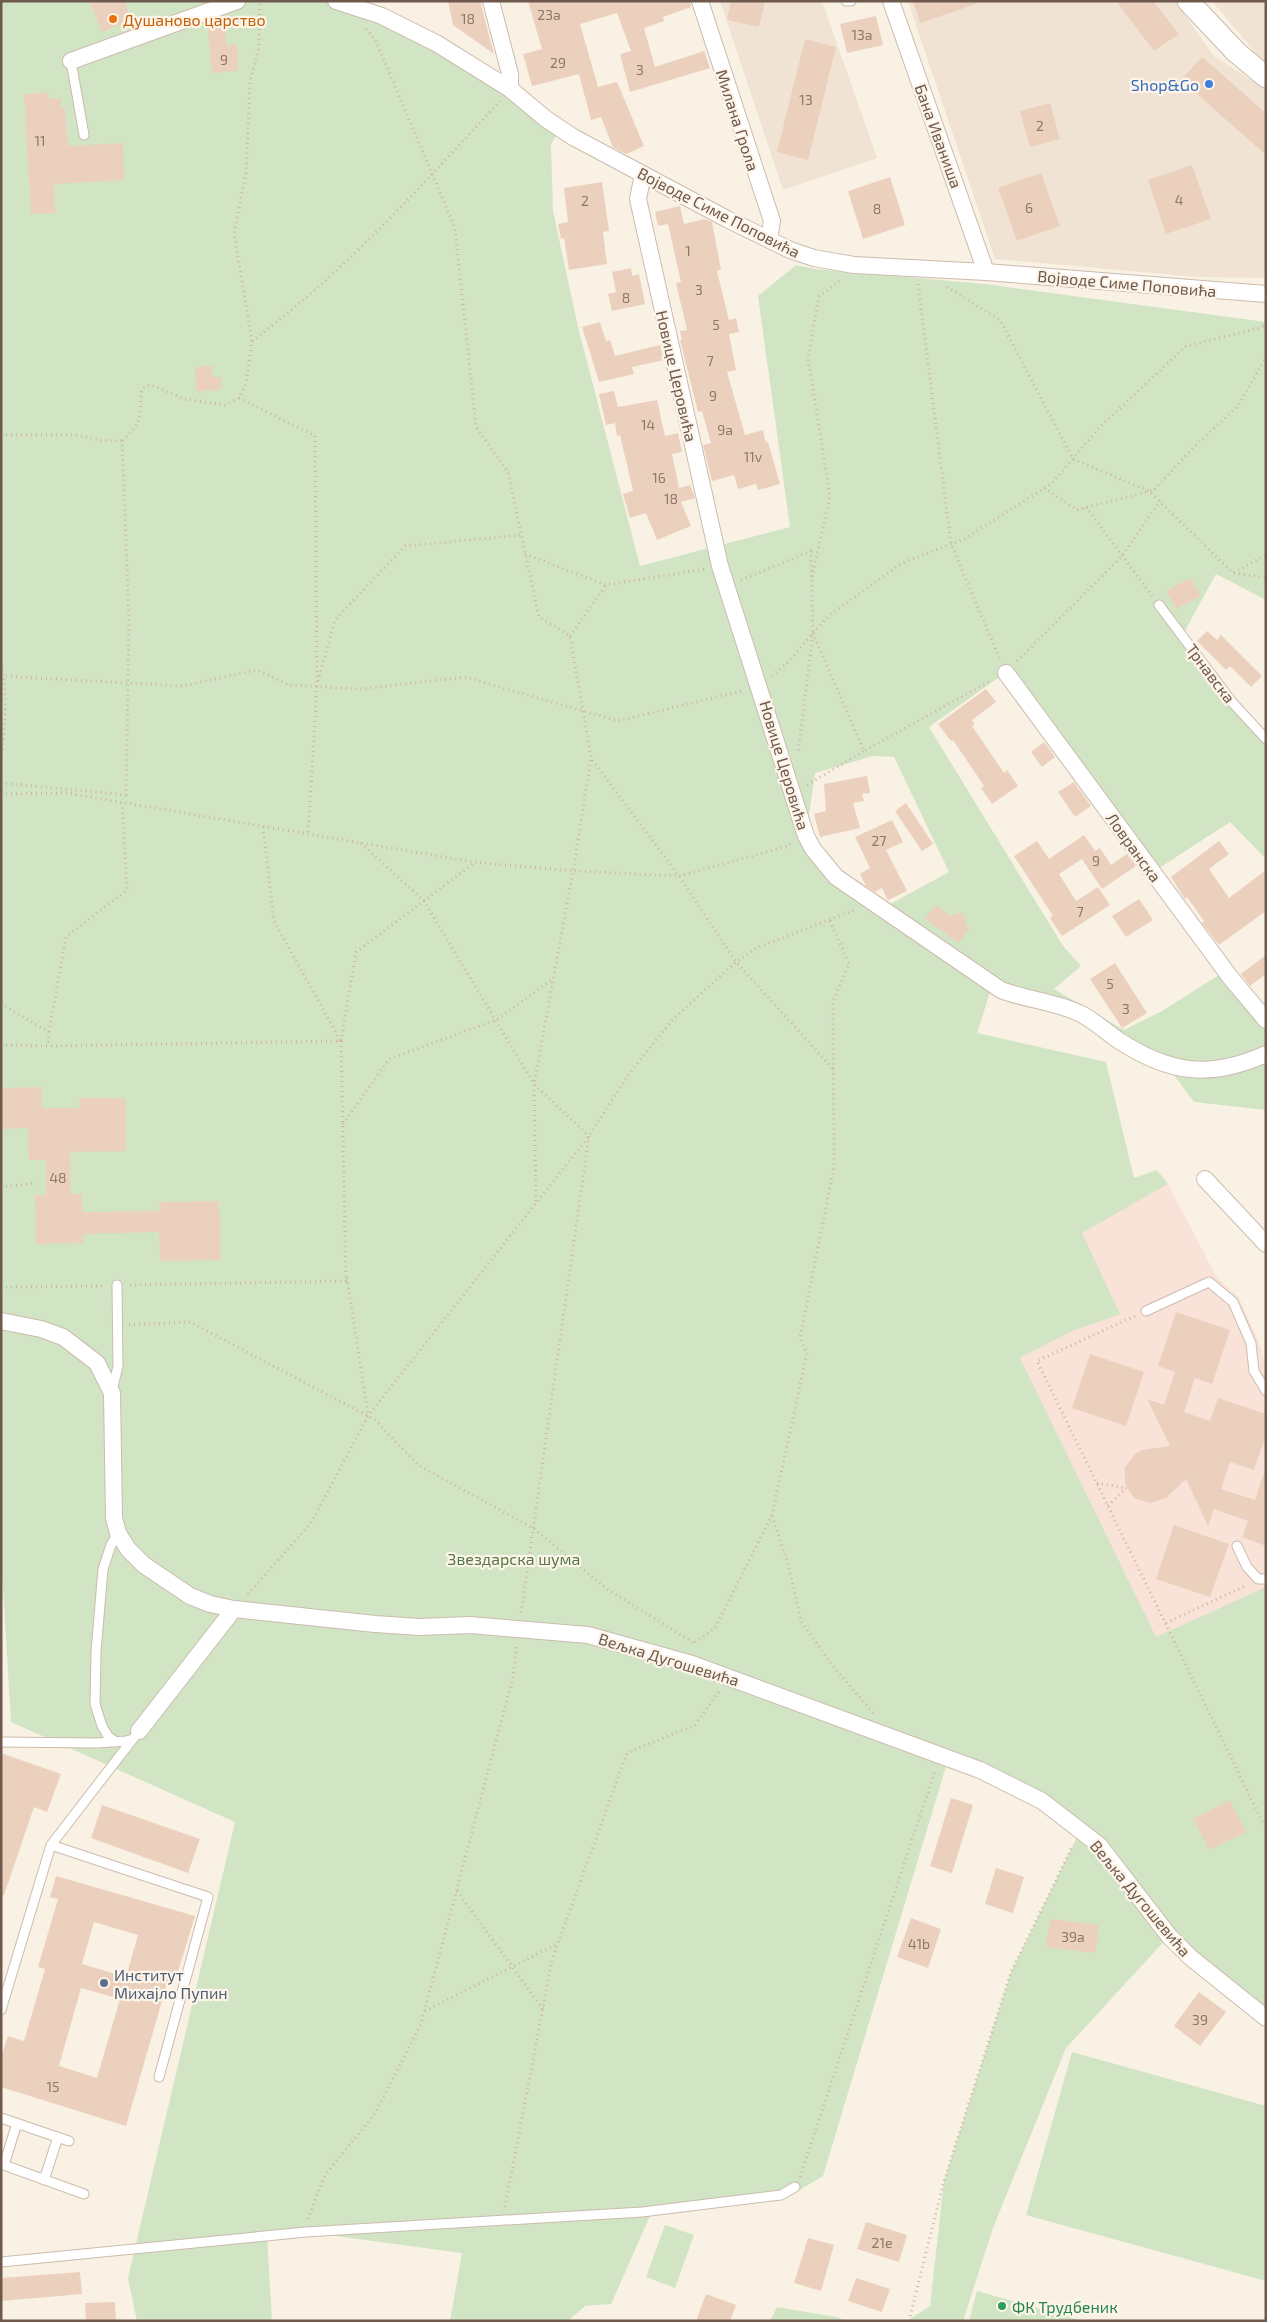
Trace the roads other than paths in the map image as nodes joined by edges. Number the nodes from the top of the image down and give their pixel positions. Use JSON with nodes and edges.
{"nodes":[{"id":1,"x":237,"y":1,"type":"edge"},
{"id":2,"x":490,"y":1,"type":"edge"},
{"id":3,"x":700,"y":1,"type":"edge"},
{"id":4,"x":846,"y":1,"type":"edge"},
{"id":5,"x":851,"y":1,"type":"edge"},
{"id":6,"x":891,"y":1,"type":"edge"},
{"id":7,"x":1188,"y":1,"type":"edge"},
{"id":8,"x":340,"y":2,"type":"edge"},
{"id":9,"x":70,"y":61,"type":"joint"},
{"id":10,"x":1266,"y":77,"type":"edge"},
{"id":11,"x":510,"y":89,"type":"junction"},
{"id":12,"x":84,"y":134,"type":"dead end"},
{"id":13,"x":643,"y":174,"type":"junction"},
{"id":14,"x":769,"y":239,"type":"junction"},
{"id":15,"x":986,"y":272,"type":"junction"},
{"id":16,"x":1266,"y":294,"type":"edge"},
{"id":17,"x":1159,"y":605,"type":"road end"},
{"id":18,"x":1006,"y":673,"type":"road end"},
{"id":19,"x":1266,"y":739,"type":"edge"},
{"id":20,"x":1266,"y":1020,"type":"edge"},
{"id":21,"x":1266,"y":1054,"type":"edge"},
{"id":22,"x":1204,"y":1180,"type":"dead end"},
{"id":23,"x":1266,"y":1244,"type":"edge"},
{"id":24,"x":117,"y":1286,"type":"road end"},
{"id":25,"x":1146,"y":1311,"type":"road end"},
{"id":26,"x":1,"y":1321,"type":"edge"},
{"id":27,"x":1266,"y":1391,"type":"edge"},
{"id":28,"x":112,"y":1393,"type":"junction"},
{"id":29,"x":118,"y":1533,"type":"junction"},
{"id":30,"x":1237,"y":1546,"type":"dead end"},
{"id":31,"x":1262,"y":1579,"type":"edge"},
{"id":32,"x":234,"y":1609,"type":"junction"},
{"id":33,"x":136,"y":1735,"type":"junction"},
{"id":34,"x":1,"y":1742,"type":"edge"},
{"id":35,"x":116,"y":1742,"type":"junction"},
{"id":36,"x":51,"y":1846,"type":"junction"},
{"id":37,"x":1,"y":2010,"type":"edge"},
{"id":38,"x":1266,"y":2018,"type":"edge"},
{"id":39,"x":158,"y":2078,"type":"dead end"},
{"id":40,"x":1,"y":2118,"type":"edge"},
{"id":41,"x":17,"y":2123,"type":"junction"},
{"id":42,"x":58,"y":2137,"type":"junction"},
{"id":43,"x":69,"y":2141,"type":"dead end"},
{"id":44,"x":3,"y":2164,"type":"edge"},
{"id":45,"x":44,"y":2180,"type":"junction"},
{"id":46,"x":795,"y":2187,"type":"road end"},
{"id":47,"x":84,"y":2194,"type":"dead end"},
{"id":48,"x":1,"y":2262,"type":"edge"}],
"edges":[{"from":1,"to":9,"type":"street"},
{"from":2,"to":11,"type":"street"},
{"from":3,"to":14,"type":"street","name":"Милана Грола"},
{"from":4,"to":5,"type":"lane"},
{"from":6,"to":15,"type":"street","name":"Бана Иваниша"},
{"from":7,"to":10,"type":"street"},
{"from":8,"to":11,"type":"street","name":"Војводе Симе Поповића"},
{"from":9,"to":12,"type":"lane"},
{"from":11,"to":13,"type":"street","name":"Војводе Симе Поповића"},
{"from":13,"to":14,"type":"street","name":"Војводе Симе Поповића"},
{"from":13,"to":21,"type":"street","name":"Новице Церовића"},
{"from":14,"to":15,"type":"street","name":"Војводе Симе Поповића"},
{"from":15,"to":16,"type":"street","name":"Војводе Симе Поповића"},
{"from":17,"to":19,"type":"lane","name":"Трнавска"},
{"from":18,"to":20,"type":"street","name":"Ловранска"},
{"from":22,"to":23,"type":"street"},
{"from":24,"to":28,"type":"lane"},
{"from":25,"to":27,"type":"lane"},
{"from":26,"to":28,"type":"street","name":"Вељка Дугошевића"},
{"from":28,"to":29,"type":"street","name":"Вељка Дугошевића"},
{"from":29,"to":32,"type":"street","name":"Вељка Дугошевића"},
{"from":29,"to":35,"type":"lane"},
{"from":30,"to":31,"type":"lane"},
{"from":32,"to":33,"type":"street"},
{"from":32,"to":38,"type":"street","name":"Вељка Дугошевића"},
{"from":33,"to":35,"type":"lane"},
{"from":33,"to":36,"type":"lane"},
{"from":34,"to":35,"type":"lane"},
{"from":36,"to":37,"type":"lane"},
{"from":36,"to":39,"type":"lane"},
{"from":40,"to":41,"type":"lane"},
{"from":41,"to":42,"type":"lane"},
{"from":41,"to":44,"type":"lane"},
{"from":42,"to":43,"type":"lane"},
{"from":42,"to":45,"type":"lane"},
{"from":44,"to":45,"type":"lane"},
{"from":45,"to":47,"type":"lane"},
{"from":46,"to":48,"type":"lane"}]}
